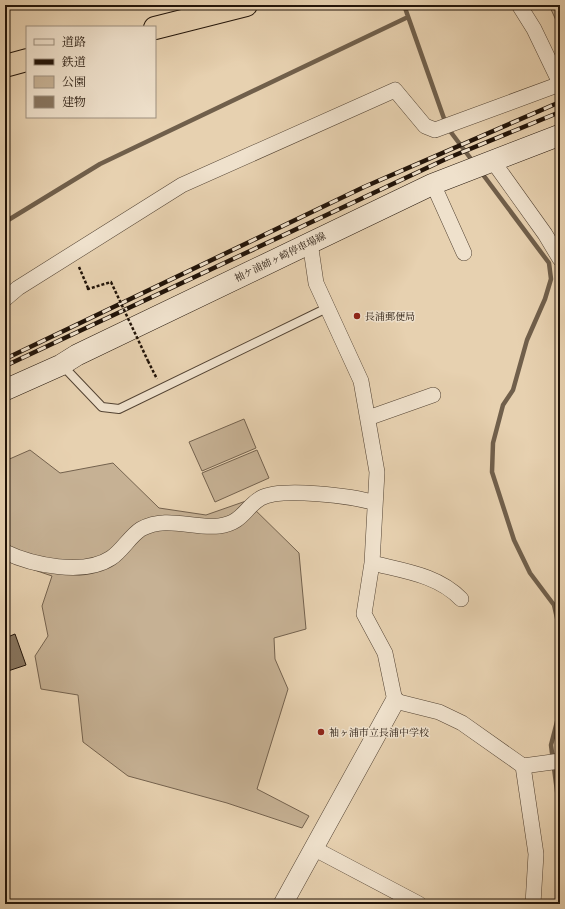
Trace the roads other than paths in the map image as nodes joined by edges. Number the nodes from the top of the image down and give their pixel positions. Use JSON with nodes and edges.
{"nodes":[{"id":1,"x":246,"y":5,"type":"edge"},
{"id":2,"x":519,"y":5,"type":"edge"},
{"id":3,"x":156,"y":28,"type":"edge"},
{"id":4,"x":26,"y":54,"type":"edge"},
{"id":5,"x":5,"y":56,"type":"edge"},
{"id":6,"x":26,"y":60,"type":"edge"},
{"id":7,"x":5,"y":66,"type":"edge"},
{"id":8,"x":560,"y":84,"type":"edge"},
{"id":9,"x":560,"y":135,"type":"edge"},
{"id":10,"x":492,"y":160,"type":"junction"},
{"id":11,"x":433,"y":184,"type":"junction"},
{"id":12,"x":310,"y":242,"type":"junction"},
{"id":13,"x":464,"y":253,"type":"dead end"},
{"id":14,"x":560,"y":259,"type":"edge"},
{"id":15,"x":5,"y":299,"type":"edge"},
{"id":16,"x":327,"y":308,"type":"junction"},
{"id":17,"x":62,"y":365,"type":"junction"},
{"id":18,"x":5,"y":390,"type":"edge"},
{"id":19,"x":433,"y":395,"type":"dead end"},
{"id":20,"x":368,"y":418,"type":"junction"},
{"id":21,"x":375,"y":503,"type":"junction"},
{"id":22,"x":5,"y":552,"type":"edge"},
{"id":23,"x":372,"y":563,"type":"junction"},
{"id":24,"x":461,"y":599,"type":"dead end"},
{"id":25,"x":395,"y":701,"type":"junction"},
{"id":26,"x":560,"y":761,"type":"edge"},
{"id":27,"x":523,"y":766,"type":"junction"},
{"id":28,"x":313,"y":848,"type":"junction"},
{"id":29,"x":283,"y":904,"type":"edge"},
{"id":30,"x":419,"y":904,"type":"edge"},
{"id":31,"x":533,"y":904,"type":"edge"}],
"edges":[{"from":1,"to":3,"type":"highway"},
{"from":2,"to":8,"type":"street"},
{"from":4,"to":5,"type":"highway"},
{"from":6,"to":7,"type":"highway"},
{"from":8,"to":15,"type":"street"},
{"from":9,"to":10,"type":"main road","name":"袖ケ浦姉ヶ崎停車場線"},
{"from":10,"to":11,"type":"main road","name":"袖ケ浦姉ヶ崎停車場線"},
{"from":10,"to":14,"type":"street"},
{"from":11,"to":12,"type":"main road","name":"袖ケ浦姉ヶ崎停車場線"},
{"from":11,"to":13,"type":"street"},
{"from":12,"to":16,"type":"street"},
{"from":12,"to":17,"type":"main road","name":"袖ケ浦姉ヶ崎停車場線"},
{"from":16,"to":17,"type":"lane"},
{"from":16,"to":20,"type":"street"},
{"from":17,"to":18,"type":"main road","name":"袖ケ浦姉ヶ崎停車場線"},
{"from":19,"to":20,"type":"street"},
{"from":20,"to":21,"type":"street"},
{"from":21,"to":22,"type":"street"},
{"from":21,"to":23,"type":"street"},
{"from":23,"to":24,"type":"street"},
{"from":23,"to":25,"type":"street"},
{"from":25,"to":27,"type":"street"},
{"from":25,"to":28,"type":"street"},
{"from":26,"to":27,"type":"street"},
{"from":27,"to":31,"type":"street"},
{"from":28,"to":29,"type":"street"},
{"from":28,"to":30,"type":"street"}]}
